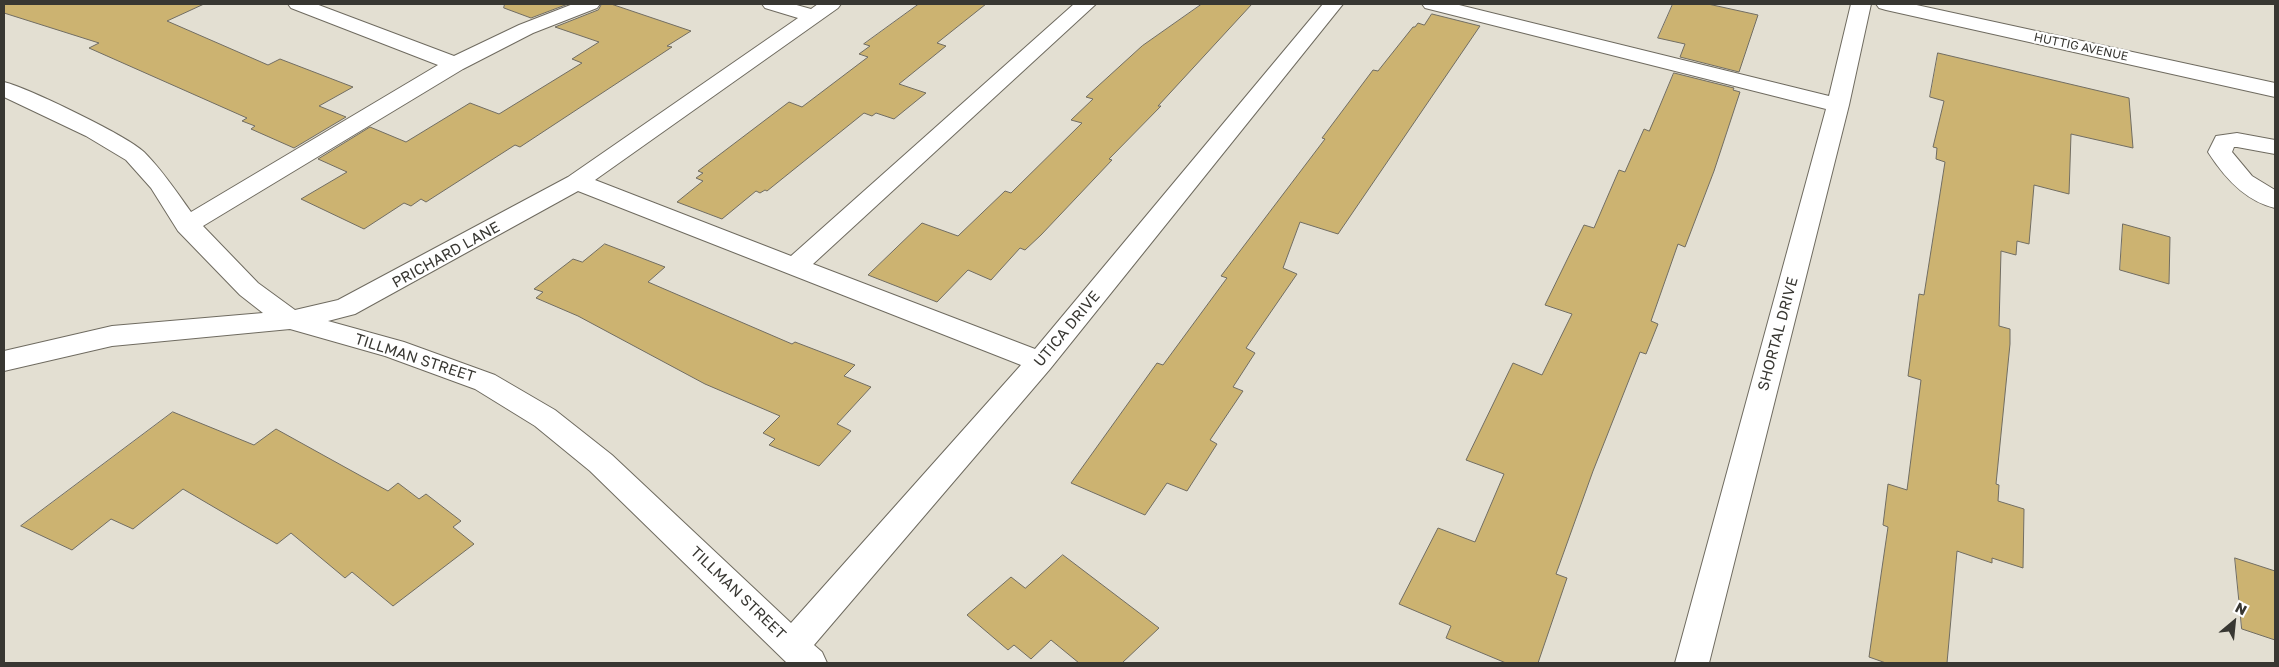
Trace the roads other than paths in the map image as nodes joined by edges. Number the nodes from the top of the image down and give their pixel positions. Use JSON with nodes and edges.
{"nodes":[{"id":1,"x":298,"y":4,"type":"edge"},
{"id":2,"x":590,"y":4,"type":"edge"},
{"id":3,"x":772,"y":4,"type":"edge"},
{"id":4,"x":1086,"y":4,"type":"edge"},
{"id":5,"x":1333,"y":4,"type":"edge"},
{"id":6,"x":1432,"y":4,"type":"edge"},
{"id":7,"x":1862,"y":4,"type":"edge"},
{"id":8,"x":1886,"y":4,"type":"edge"},
{"id":9,"x":822,"y":10,"type":"edge"},
{"id":10,"x":455,"y":64,"type":"junction"},
{"id":11,"x":4,"y":89,"type":"edge"},
{"id":12,"x":2275,"y":90,"type":"edge"},
{"id":13,"x":1838,"y":104,"type":"junction"},
{"id":14,"x":2275,"y":146,"type":"edge"},
{"id":15,"x":577,"y":182,"type":"junction"},
{"id":16,"x":2275,"y":200,"type":"edge"},
{"id":17,"x":187,"y":225,"type":"junction"},
{"id":18,"x":794,"y":267,"type":"junction"},
{"id":19,"x":290,"y":320,"type":"junction"},
{"id":20,"x":4,"y":361,"type":"edge"},
{"id":21,"x":1040,"y":362,"type":"junction"},
{"id":22,"x":801,"y":655,"type":"edge"},
{"id":23,"x":1692,"y":663,"type":"edge"}],
"edges":[{"from":1,"to":10,"type":"street"},
{"from":2,"to":10,"type":"street"},
{"from":3,"to":9,"type":"street"},
{"from":4,"to":18,"type":"street"},
{"from":5,"to":21,"type":"street","name":"UTICA DRIVE"},
{"from":6,"to":13,"type":"street"},
{"from":7,"to":13,"type":"street","name":"SHORTAL DRIVE"},
{"from":8,"to":12,"type":"street","name":"HUTTIG AVENUE"},
{"from":9,"to":15,"type":"street","name":"PRICHARD LANE"},
{"from":10,"to":17,"type":"street"},
{"from":11,"to":17,"type":"street","name":"TILLMAN STREET"},
{"from":13,"to":23,"type":"street","name":"SHORTAL DRIVE"},
{"from":14,"to":16,"type":"street"},
{"from":15,"to":18,"type":"street"},
{"from":15,"to":19,"type":"street","name":"PRICHARD LANE"},
{"from":17,"to":19,"type":"street","name":"TILLMAN STREET"},
{"from":18,"to":21,"type":"street"},
{"from":19,"to":20,"type":"street","name":"PRICHARD LANE"},
{"from":19,"to":22,"type":"street","name":"TILLMAN STREET"},
{"from":21,"to":22,"type":"street","name":"UTICA DRIVE"}]}
